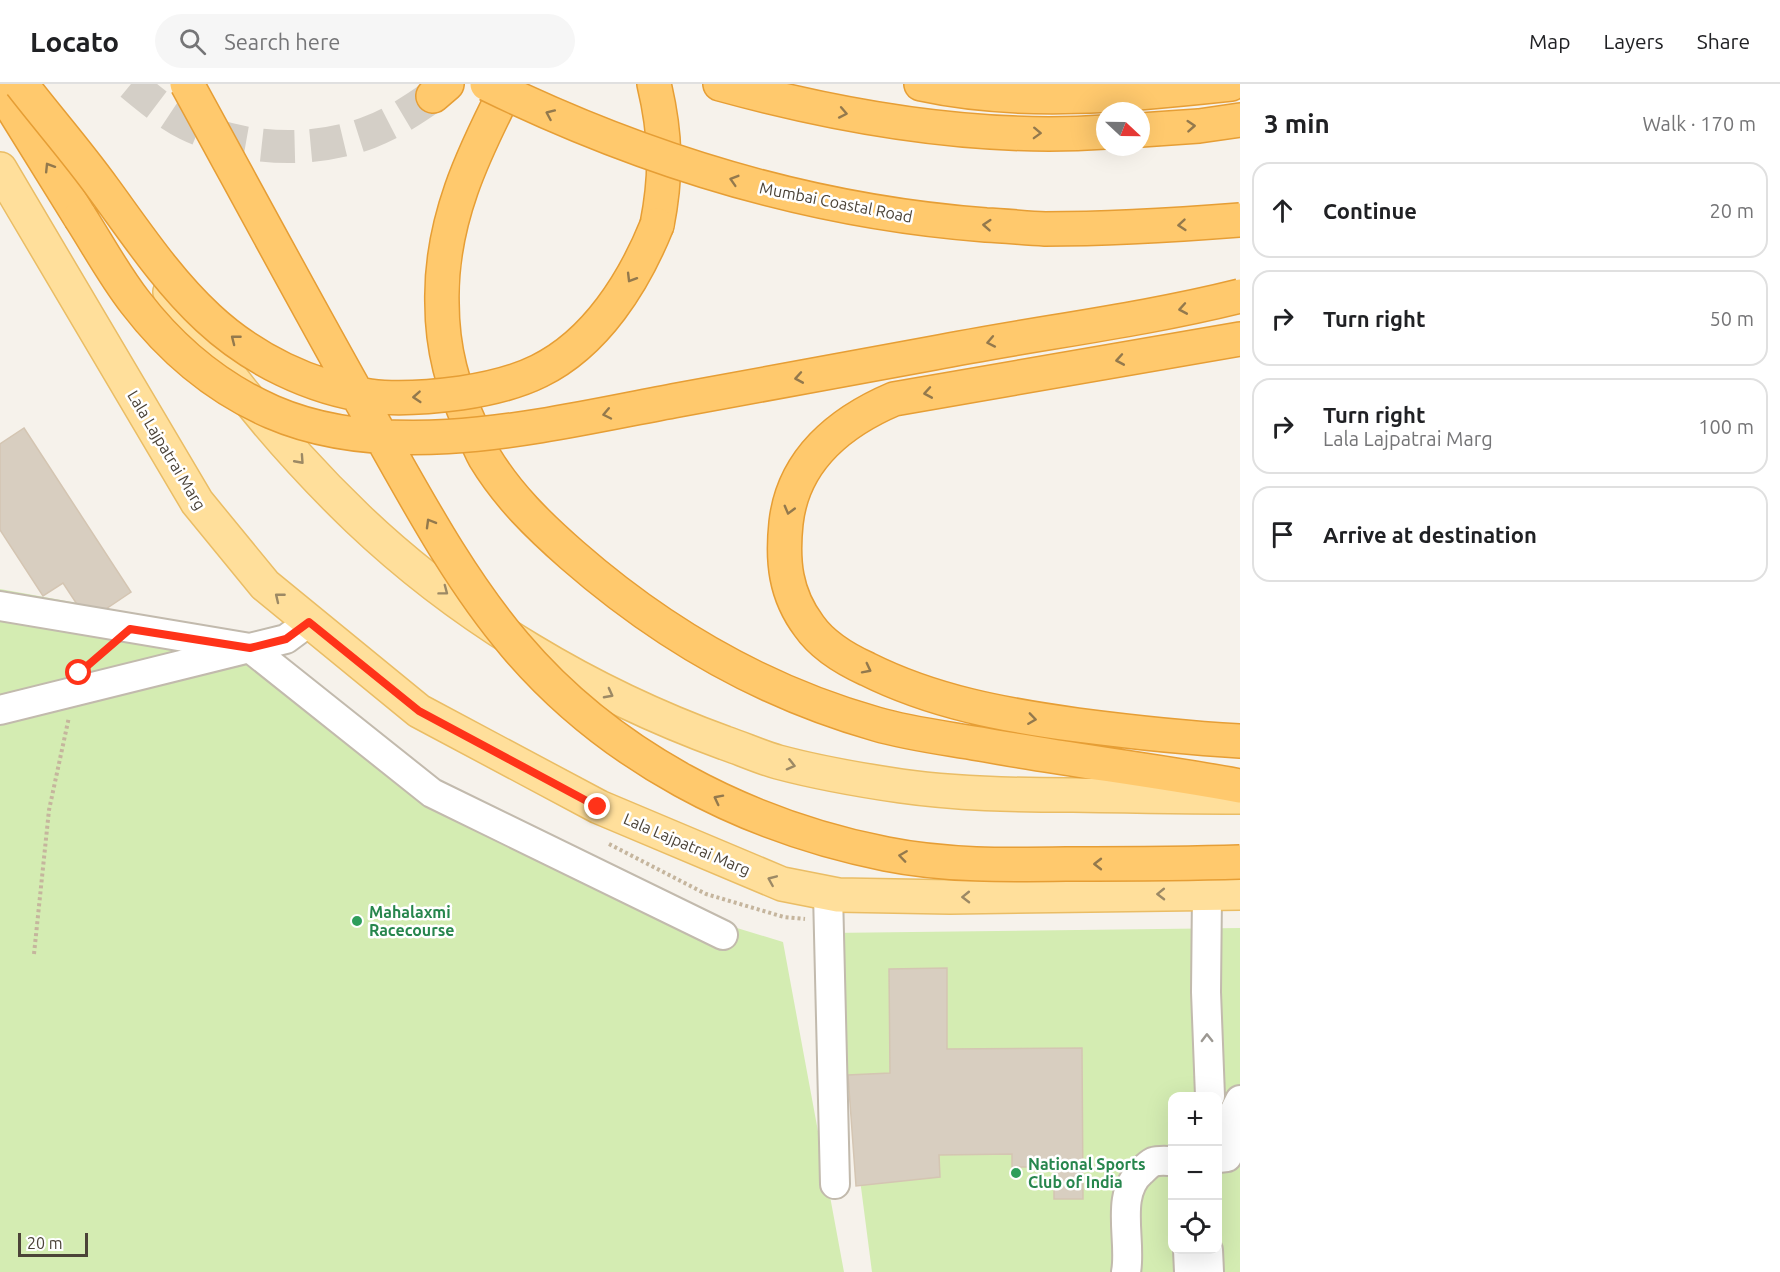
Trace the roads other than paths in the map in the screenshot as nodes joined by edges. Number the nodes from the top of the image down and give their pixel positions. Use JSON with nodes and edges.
{"nodes":[{"id":1,"x":21,"y":84,"type":"edge"},
{"id":2,"x":41,"y":84,"type":"edge"},
{"id":3,"x":487,"y":84,"type":"edge"},
{"id":4,"x":509,"y":84,"type":"edge"},
{"id":5,"x":654,"y":84,"type":"edge"},
{"id":6,"x":720,"y":84,"type":"edge"},
{"id":7,"x":921,"y":84,"type":"edge"},
{"id":8,"x":1231,"y":84,"type":"edge"},
{"id":9,"x":190,"y":87,"type":"edge"},
{"id":10,"x":0,"y":88,"type":"edge"},
{"id":11,"x":1240,"y":120,"type":"edge"},
{"id":12,"x":1150,"y":129,"type":"edge"},
{"id":13,"x":1096,"y":133,"type":"edge"},
{"id":14,"x":0,"y":169,"type":"edge"},
{"id":15,"x":1240,"y":220,"type":"edge"},
{"id":16,"x":1240,"y":296,"type":"edge"},
{"id":17,"x":1240,"y":339,"type":"edge"},
{"id":18,"x":0,"y":606,"type":"edge"},
{"id":19,"x":309,"y":622,"type":"junction"},
{"id":20,"x":250,"y":648,"type":"junction"},
{"id":21,"x":0,"y":710,"type":"edge"},
{"id":22,"x":1240,"y":741,"type":"edge"},
{"id":23,"x":1240,"y":786,"type":"edge"},
{"id":24,"x":1240,"y":797,"type":"edge"},
{"id":25,"x":1240,"y":862,"type":"edge"},
{"id":26,"x":828,"y":893,"type":"junction"},
{"id":27,"x":1207,"y":893,"type":"junction"},
{"id":28,"x":1240,"y":893,"type":"edge"},
{"id":29,"x":723,"y":935,"type":"dead end"},
{"id":30,"x":1210,"y":1092,"type":"edge"},
{"id":31,"x":1240,"y":1100,"type":"edge"},
{"id":32,"x":1222,"y":1118,"type":"edge"},
{"id":33,"x":1228,"y":1157,"type":"edge"},
{"id":34,"x":1168,"y":1161,"type":"edge"},
{"id":35,"x":835,"y":1184,"type":"dead end"},
{"id":36,"x":1188,"y":1254,"type":"edge"},
{"id":37,"x":1208,"y":1254,"type":"edge"},
{"id":38,"x":1126,"y":1272,"type":"edge"},
{"id":39,"x":1189,"y":1272,"type":"edge"},
{"id":40,"x":1209,"y":1272,"type":"edge"}],
"edges":[{"from":5,"to":1,"type":"highway","one_way":true,"bridge":true},
{"from":2,"to":24,"type":"main road","one_way":true},
{"from":15,"to":3,"type":"highway","name":"Mumbai Coastal Road","one_way":true,"bridge":true},
{"from":4,"to":23,"type":"highway"},
{"from":6,"to":13,"type":"highway","one_way":true},
{"from":7,"to":8,"type":"highway"},
{"from":25,"to":9,"type":"highway","one_way":true,"bridge":true},
{"from":16,"to":10,"type":"highway","one_way":true,"bridge":true},
{"from":12,"to":11,"type":"highway","one_way":true},
{"from":19,"to":14,"type":"main road","name":"Lala Lajpatrai Marg","one_way":true},
{"from":17,"to":22,"type":"highway","one_way":true},
{"from":18,"to":20,"type":"lane"},
{"from":19,"to":20,"type":"lane"},
{"from":26,"to":19,"type":"main road","name":"Lala Lajpatrai Marg","one_way":true},
{"from":20,"to":21,"type":"lane"},
{"from":20,"to":29,"type":"lane"},
{"from":27,"to":26,"type":"main road","name":"Lala Lajpatrai Marg","one_way":true},
{"from":26,"to":35,"type":"lane"},
{"from":27,"to":28,"type":"main road","name":"Lala Lajpatrai Marg"},
{"from":30,"to":27,"type":"lane","one_way":true},
{"from":31,"to":32,"type":"lane"},
{"from":32,"to":33,"type":"lane"},
{"from":34,"to":38,"type":"lane"},
{"from":36,"to":39,"type":"lane"},
{"from":37,"to":40,"type":"lane"}]}
